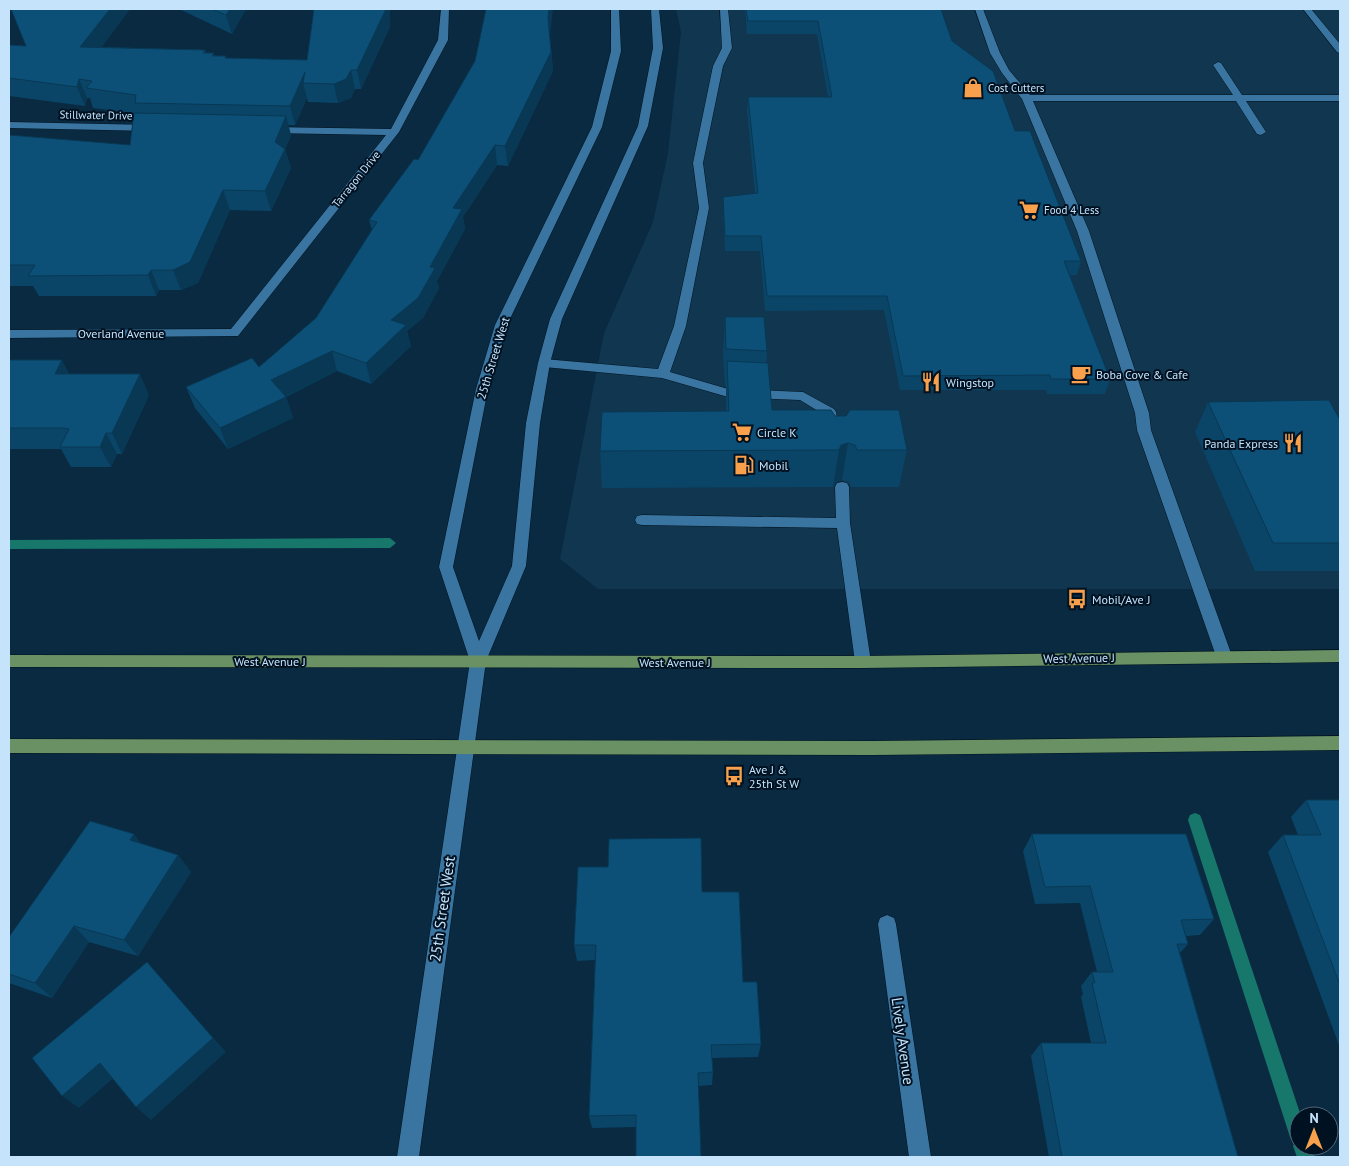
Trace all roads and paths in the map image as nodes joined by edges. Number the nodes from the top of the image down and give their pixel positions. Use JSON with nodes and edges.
{"nodes":[{"id":1,"x":445,"y":9,"type":"edge"},
{"id":2,"x":615,"y":9,"type":"edge"},
{"id":3,"x":655,"y":9,"type":"edge"},
{"id":4,"x":724,"y":9,"type":"edge"},
{"id":5,"x":979,"y":9,"type":"edge"},
{"id":6,"x":1307,"y":9,"type":"edge"},
{"id":7,"x":1340,"y":50,"type":"edge"},
{"id":8,"x":1218,"y":65,"type":"dead end"},
{"id":9,"x":1027,"y":98,"type":"junction"},
{"id":10,"x":1240,"y":98,"type":"junction"},
{"id":11,"x":1340,"y":98,"type":"edge"},
{"id":12,"x":9,"y":125,"type":"edge"},
{"id":13,"x":160,"y":129,"type":"edge"},
{"id":14,"x":258,"y":130,"type":"edge"},
{"id":15,"x":394,"y":132,"type":"junction"},
{"id":16,"x":1261,"y":132,"type":"dead end"},
{"id":17,"x":234,"y":333,"type":"joint"},
{"id":18,"x":9,"y":334,"type":"edge"},
{"id":19,"x":544,"y":363,"type":"junction"},
{"id":20,"x":663,"y":374,"type":"junction"},
{"id":21,"x":834,"y":439,"type":"edge"},
{"id":22,"x":842,"y":487,"type":"dead end"},
{"id":23,"x":642,"y":520,"type":"dead end"},
{"id":24,"x":842,"y":523,"type":"junction"},
{"id":25,"x":1224,"y":656,"type":"junction"},
{"id":26,"x":1340,"y":656,"type":"edge"},
{"id":27,"x":9,"y":661,"type":"edge"},
{"id":28,"x":478,"y":661,"type":"junction"},
{"id":29,"x":863,"y":662,"type":"junction"},
{"id":30,"x":1340,"y":743,"type":"edge"},
{"id":31,"x":9,"y":746,"type":"edge"},
{"id":32,"x":465,"y":748,"type":"junction"},
{"id":33,"x":887,"y":924,"type":"dead end"},
{"id":34,"x":408,"y":1157,"type":"edge"},
{"id":35,"x":920,"y":1157,"type":"edge"}],
"edges":[{"from":1,"to":15,"type":"street","name":"Tarragon Drive"},
{"from":2,"to":28,"type":"street","name":"25th Street West"},
{"from":3,"to":19,"type":"street","name":"25th Street West"},
{"from":4,"to":20,"type":"street"},
{"from":5,"to":9,"type":"street"},
{"from":6,"to":7,"type":"street"},
{"from":8,"to":10,"type":"street"},
{"from":9,"to":10,"type":"street"},
{"from":9,"to":25,"type":"street"},
{"from":10,"to":11,"type":"street"},
{"from":10,"to":16,"type":"street"},
{"from":12,"to":13,"type":"street","name":"Stillwater Drive"},
{"from":14,"to":15,"type":"street"},
{"from":15,"to":17,"type":"street","name":"Tarragon Drive"},
{"from":17,"to":18,"type":"street","name":"Overland Avenue"},
{"from":19,"to":20,"type":"street"},
{"from":19,"to":28,"type":"street","name":"25th Street West"},
{"from":20,"to":21,"type":"street"},
{"from":22,"to":24,"type":"street"},
{"from":23,"to":24,"type":"street"},
{"from":24,"to":29,"type":"street"},
{"from":25,"to":26,"type":"main road","name":"West Avenue J"},
{"from":25,"to":29,"type":"main road","name":"West Avenue J"},
{"from":27,"to":28,"type":"main road","name":"West Avenue J"},
{"from":28,"to":29,"type":"main road","name":"West Avenue J"},
{"from":28,"to":32,"type":"street","name":"25th Street West"},
{"from":30,"to":32,"type":"main road"},
{"from":31,"to":32,"type":"main road"},
{"from":32,"to":34,"type":"street","name":"25th Street West"},
{"from":33,"to":35,"type":"street","name":"Lively Avenue"}]}
